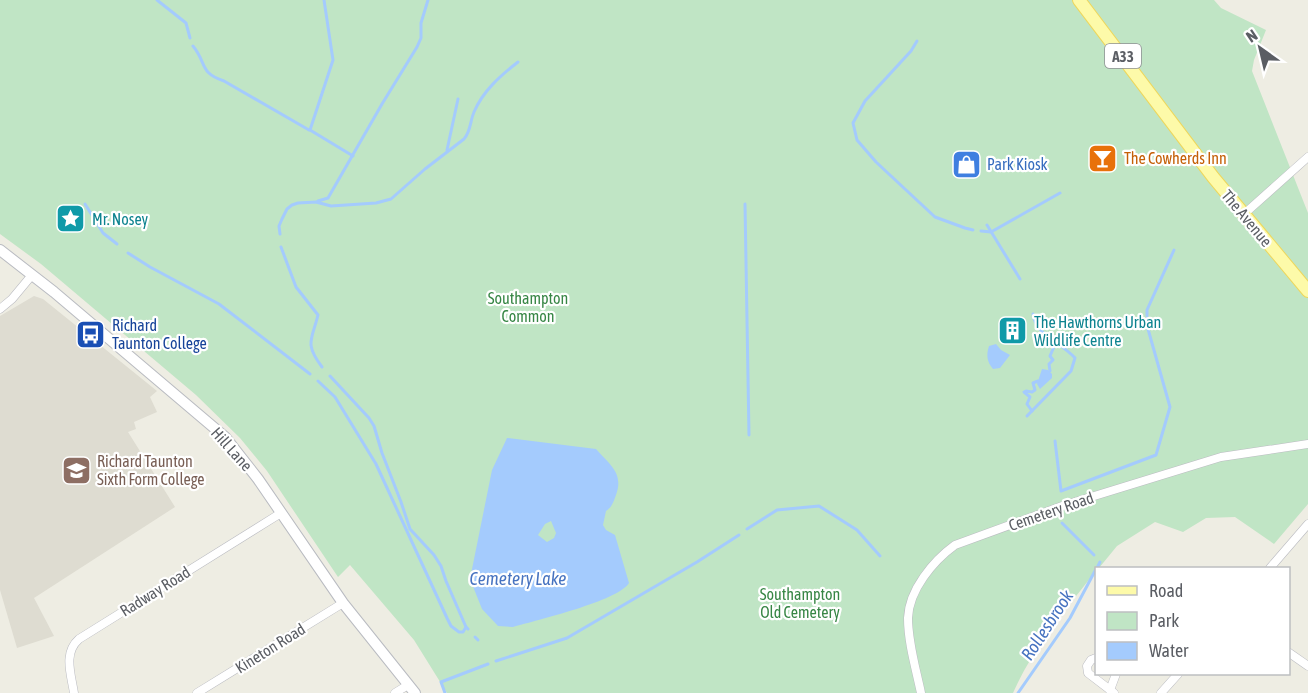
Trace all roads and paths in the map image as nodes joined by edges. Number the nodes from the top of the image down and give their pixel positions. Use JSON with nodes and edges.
{"nodes":[{"id":1,"x":1079,"y":0,"type":"edge"},
{"id":2,"x":1308,"y":157,"type":"edge"},
{"id":3,"x":1243,"y":215,"type":"junction"},
{"id":4,"x":0,"y":250,"type":"edge"},
{"id":5,"x":32,"y":275,"type":"junction"},
{"id":6,"x":1308,"y":291,"type":"edge"},
{"id":7,"x":0,"y":309,"type":"edge"},
{"id":8,"x":1308,"y":444,"type":"edge"},
{"id":9,"x":281,"y":513,"type":"junction"},
{"id":10,"x":1308,"y":524,"type":"edge"},
{"id":11,"x":1271,"y":567,"type":"edge"},
{"id":12,"x":343,"y":603,"type":"junction"},
{"id":13,"x":1290,"y":653,"type":"edge"},
{"id":14,"x":1095,"y":658,"type":"edge"},
{"id":15,"x":1308,"y":666,"type":"edge"},
{"id":16,"x":1116,"y":675,"type":"edge"},
{"id":17,"x":1177,"y":675,"type":"edge"},
{"id":18,"x":411,"y":689,"type":"edge"},
{"id":19,"x":1112,"y":692,"type":"edge"},
{"id":20,"x":75,"y":693,"type":"edge"},
{"id":21,"x":197,"y":693,"type":"edge"},
{"id":22,"x":395,"y":693,"type":"edge"},
{"id":23,"x":921,"y":693,"type":"edge"},
{"id":24,"x":1161,"y":693,"type":"edge"}],
"edges":[{"from":1,"to":3,"type":"main road","name":"The Avenue","number":"A33"},
{"from":2,"to":3,"type":"street"},
{"from":3,"to":6,"type":"main road","name":"The Avenue","number":"A33"},
{"from":4,"to":5,"type":"street","name":"Hill Lane"},
{"from":5,"to":7,"type":"street"},
{"from":5,"to":9,"type":"street","name":"Hill Lane"},
{"from":8,"to":23,"type":"street","name":"Cemetery Road"},
{"from":9,"to":12,"type":"street","name":"Hill Lane"},
{"from":9,"to":20,"type":"street","name":"Radway Road"},
{"from":10,"to":11,"type":"street"},
{"from":12,"to":18,"type":"street","name":"Hill Lane"},
{"from":12,"to":21,"type":"street","name":"Kineton Road"},
{"from":13,"to":15,"type":"street"},
{"from":14,"to":19,"type":"street"},
{"from":16,"to":19,"type":"street"},
{"from":17,"to":24,"type":"street"},
{"from":18,"to":22,"type":"street"}]}
